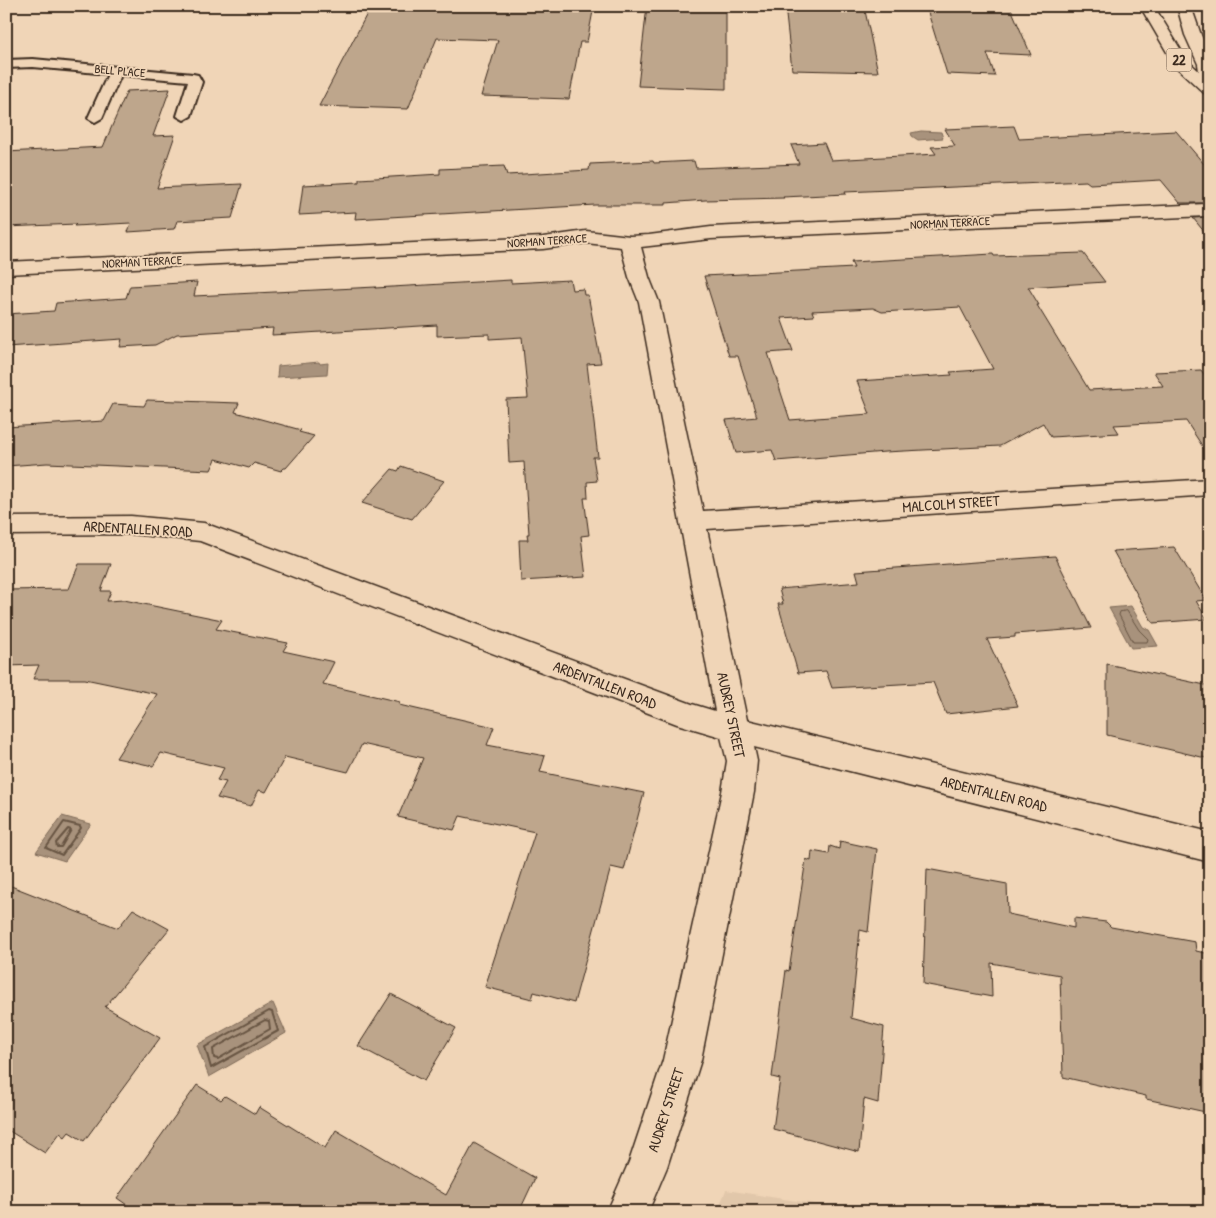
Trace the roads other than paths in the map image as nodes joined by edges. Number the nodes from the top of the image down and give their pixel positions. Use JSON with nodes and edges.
{"nodes":[{"id":1,"x":1147,"y":6,"type":"edge"},
{"id":2,"x":1184,"y":6,"type":"edge"},
{"id":3,"x":6,"y":64,"type":"edge"},
{"id":4,"x":116,"y":71,"type":"junction"},
{"id":5,"x":1209,"y":88,"type":"edge"},
{"id":6,"x":184,"y":116,"type":"dead end"},
{"id":7,"x":95,"y":118,"type":"dead end"},
{"id":8,"x":1206,"y":210,"type":"dead end"},
{"id":9,"x":630,"y":242,"type":"junction"},
{"id":10,"x":6,"y":268,"type":"edge"},
{"id":11,"x":1210,"y":488,"type":"edge"},
{"id":12,"x":693,"y":520,"type":"junction"},
{"id":13,"x":6,"y":526,"type":"edge"},
{"id":14,"x":735,"y":729,"type":"junction"},
{"id":15,"x":1210,"y":847,"type":"edge"},
{"id":16,"x":627,"y":1212,"type":"edge"}],
"edges":[{"from":1,"to":5,"type":"street","number":"22"},
{"from":2,"to":5,"type":"street","number":"22"},
{"from":3,"to":4,"type":"lane","name":"BELL PLACE"},
{"from":4,"to":6,"type":"lane","name":"BELL PLACE"},
{"from":4,"to":7,"type":"lane"},
{"from":8,"to":9,"type":"street","name":"NORMAN TERRACE"},
{"from":9,"to":10,"type":"street","name":"NORMAN TERRACE"},
{"from":9,"to":12,"type":"street","name":"AUDREY STREET"},
{"from":11,"to":12,"type":"street","name":"MALCOLM STREET"},
{"from":12,"to":14,"type":"street","name":"AUDREY STREET"},
{"from":13,"to":14,"type":"street","name":"ARDENTALLEN ROAD"},
{"from":14,"to":15,"type":"street","name":"ARDENTALLEN ROAD"},
{"from":14,"to":16,"type":"street","name":"AUDREY STREET"}]}
